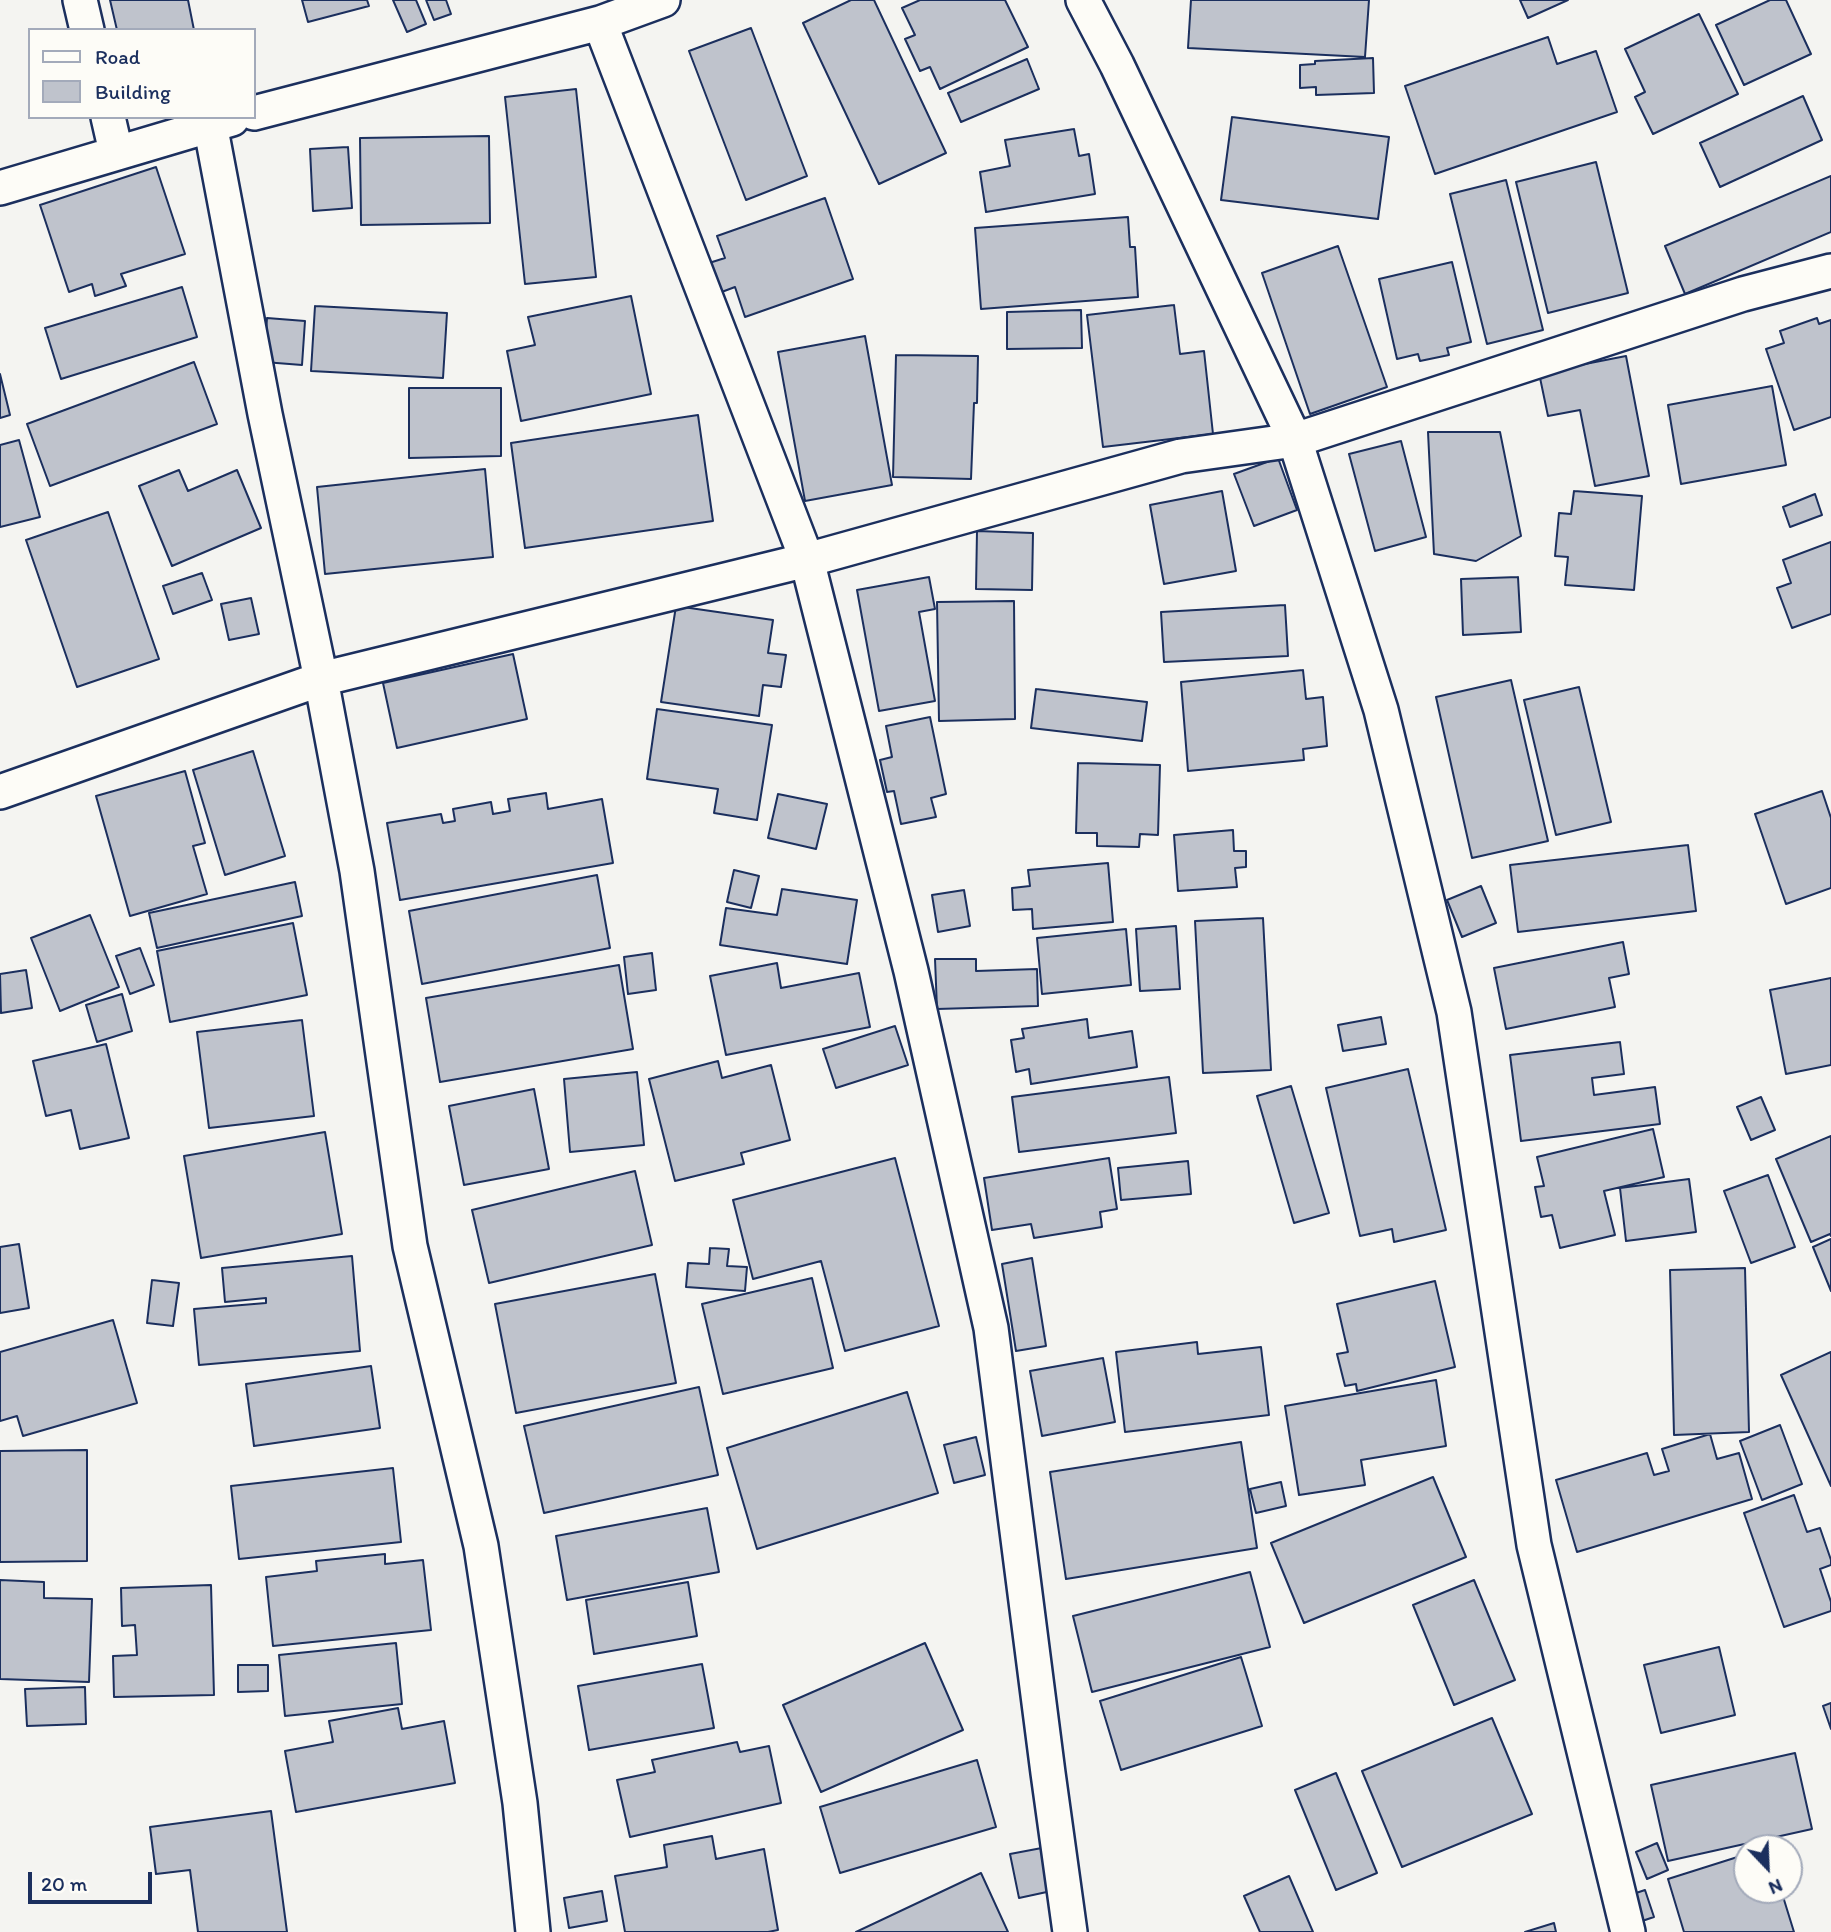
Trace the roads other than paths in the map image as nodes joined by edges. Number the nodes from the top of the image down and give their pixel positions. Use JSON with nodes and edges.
{"nodes":[{"id":1,"x":80,"y":0,"type":"edge"},
{"id":2,"x":663,"y":0,"type":"edge"},
{"id":3,"x":1083,"y":0,"type":"edge"},
{"id":4,"x":600,"y":23,"type":"junction"},
{"id":5,"x":87,"y":28,"type":"edge"},
{"id":6,"x":256,"y":112,"type":"edge"},
{"id":7,"x":108,"y":119,"type":"edge"},
{"id":8,"x":224,"y":121,"type":"edge"},
{"id":9,"x":116,"y":152,"type":"junction"},
{"id":10,"x":0,"y":188,"type":"edge"},
{"id":11,"x":1831,"y":271,"type":"edge"},
{"id":12,"x":1295,"y":440,"type":"junction"},
{"id":13,"x":807,"y":560,"type":"junction"},
{"id":14,"x":321,"y":679,"type":"junction"},
{"id":15,"x":0,"y":792,"type":"edge"},
{"id":16,"x":533,"y":1932,"type":"edge"},
{"id":17,"x":1070,"y":1932,"type":"edge"},
{"id":18,"x":1628,"y":1932,"type":"edge"}],
"edges":[{"from":1,"to":5,"type":"street"},
{"from":2,"to":4,"type":"street"},
{"from":3,"to":12,"type":"street"},
{"from":4,"to":6,"type":"street"},
{"from":4,"to":13,"type":"street"},
{"from":7,"to":9,"type":"street"},
{"from":8,"to":9,"type":"street"},
{"from":8,"to":14,"type":"street"},
{"from":9,"to":10,"type":"street"},
{"from":11,"to":12,"type":"street"},
{"from":12,"to":13,"type":"street"},
{"from":12,"to":18,"type":"street"},
{"from":13,"to":14,"type":"street"},
{"from":13,"to":17,"type":"street"},
{"from":14,"to":15,"type":"street"},
{"from":14,"to":16,"type":"street"}]}
